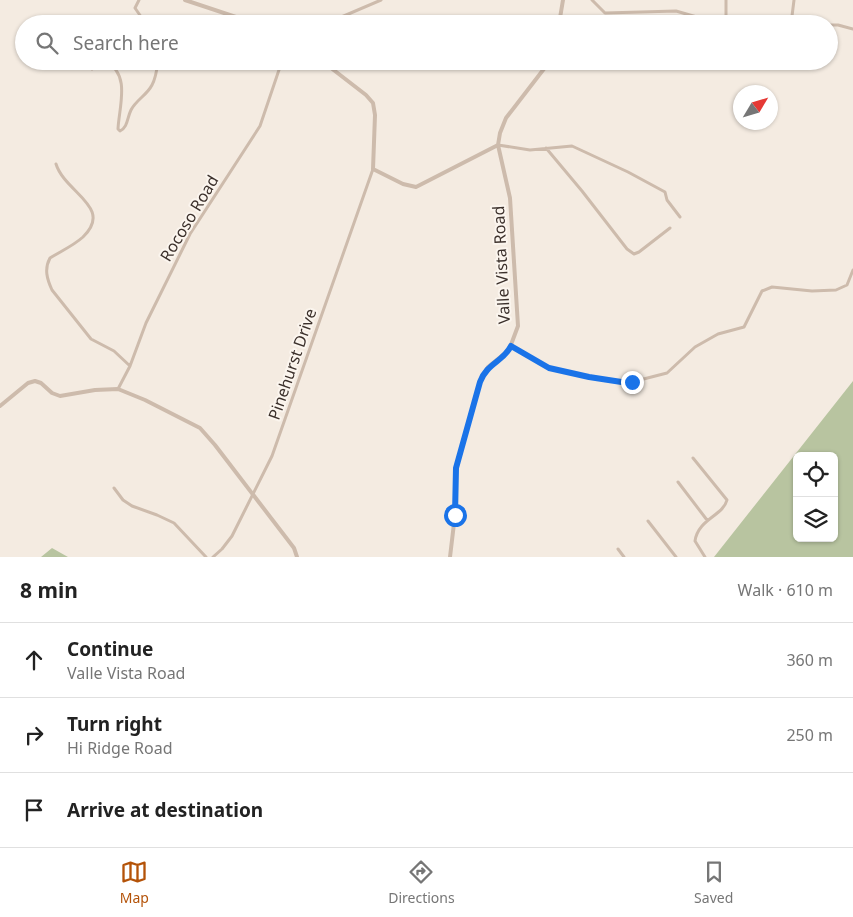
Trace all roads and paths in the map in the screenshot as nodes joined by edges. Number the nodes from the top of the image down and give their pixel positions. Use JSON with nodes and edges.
{"nodes":[{"id":1,"x":139,"y":0,"type":"edge"},
{"id":2,"x":185,"y":0,"type":"edge"},
{"id":3,"x":382,"y":0,"type":"edge"},
{"id":4,"x":563,"y":0,"type":"edge"},
{"id":5,"x":592,"y":0,"type":"edge"},
{"id":6,"x":726,"y":0,"type":"edge"},
{"id":7,"x":794,"y":0,"type":"edge"},
{"id":8,"x":140,"y":15,"type":"edge"},
{"id":9,"x":231,"y":15,"type":"edge"},
{"id":10,"x":347,"y":15,"type":"edge"},
{"id":11,"x":560,"y":15,"type":"edge"},
{"id":12,"x":690,"y":15,"type":"edge"},
{"id":13,"x":726,"y":15,"type":"edge"},
{"id":14,"x":792,"y":15,"type":"edge"},
{"id":15,"x":838,"y":25,"type":"edge"},
{"id":16,"x":853,"y":29,"type":"edge"},
{"id":17,"x":114,"y":70,"type":"edge"},
{"id":18,"x":157,"y":70,"type":"edge"},
{"id":19,"x":279,"y":70,"type":"edge"},
{"id":20,"x":334,"y":70,"type":"edge"},
{"id":21,"x":543,"y":70,"type":"edge"},
{"id":22,"x":498,"y":145,"type":"junction"},
{"id":23,"x":546,"y":148,"type":"junction"},
{"id":24,"x":56,"y":164,"type":"dead end"},
{"id":25,"x":373,"y":169,"type":"junction"},
{"id":26,"x":680,"y":217,"type":"dead end"},
{"id":27,"x":670,"y":228,"type":"dead end"},
{"id":28,"x":853,"y":270,"type":"edge"},
{"id":29,"x":511,"y":346,"type":"junction"},
{"id":30,"x":130,"y":366,"type":"junction"},
{"id":31,"x":118,"y":389,"type":"junction"},
{"id":32,"x":0,"y":406,"type":"edge"},
{"id":33,"x":693,"y":458,"type":"dead end"},
{"id":34,"x":678,"y":482,"type":"dead end"},
{"id":35,"x":114,"y":488,"type":"dead end"},
{"id":36,"x":253,"y":494,"type":"junction"},
{"id":37,"x":708,"y":520,"type":"junction"},
{"id":38,"x":648,"y":521,"type":"dead end"},
{"id":39,"x":618,"y":549,"type":"dead end"},
{"id":40,"x":206,"y":557,"type":"edge"},
{"id":41,"x":212,"y":557,"type":"edge"},
{"id":42,"x":297,"y":557,"type":"edge"},
{"id":43,"x":450,"y":557,"type":"edge"},
{"id":44,"x":624,"y":557,"type":"edge"},
{"id":45,"x":676,"y":557,"type":"edge"},
{"id":46,"x":705,"y":557,"type":"edge"}],
"edges":[{"from":1,"to":8,"type":"street"},
{"from":2,"to":9,"type":"street"},
{"from":3,"to":10,"type":"street"},
{"from":4,"to":11,"type":"street"},
{"from":5,"to":12,"type":"street"},
{"from":6,"to":13,"type":"street"},
{"from":7,"to":14,"type":"street"},
{"from":15,"to":16,"type":"street"},
{"from":17,"to":18,"type":"street"},
{"from":19,"to":30,"type":"street","name":"Rocoso Road"},
{"from":20,"to":25,"type":"street"},
{"from":21,"to":22,"type":"street","name":"Valle Vista Road"},
{"from":22,"to":23,"type":"street"},
{"from":22,"to":25,"type":"street"},
{"from":22,"to":29,"type":"street","name":"Valle Vista Road"},
{"from":23,"to":26,"type":"street"},
{"from":23,"to":27,"type":"street"},
{"from":24,"to":30,"type":"street"},
{"from":25,"to":36,"type":"street","name":"Pinehurst Drive"},
{"from":28,"to":29,"type":"street"},
{"from":29,"to":43,"type":"street","name":"Valle Vista Road"},
{"from":30,"to":31,"type":"street","name":"Rocoso Road"},
{"from":31,"to":32,"type":"street"},
{"from":31,"to":36,"type":"street"},
{"from":33,"to":37,"type":"street"},
{"from":34,"to":37,"type":"street"},
{"from":35,"to":40,"type":"street"},
{"from":36,"to":41,"type":"street","name":"Pinehurst Drive"},
{"from":36,"to":42,"type":"street"},
{"from":37,"to":46,"type":"street"},
{"from":38,"to":45,"type":"street"},
{"from":39,"to":44,"type":"street"}]}
